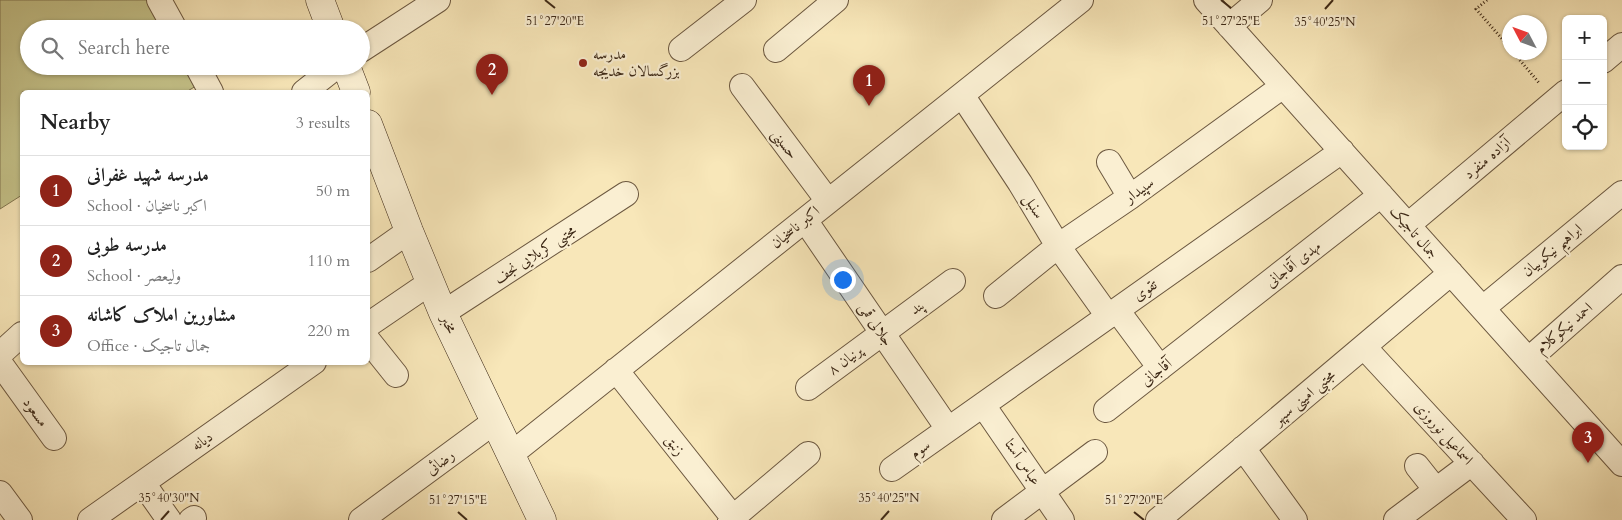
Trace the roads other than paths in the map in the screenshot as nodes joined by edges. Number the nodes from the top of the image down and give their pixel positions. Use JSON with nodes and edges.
{"nodes":[{"id":1,"x":159,"y":0,"type":"edge"},
{"id":2,"x":320,"y":0,"type":"edge"},
{"id":3,"x":438,"y":0,"type":"edge"},
{"id":4,"x":744,"y":0,"type":"edge"},
{"id":5,"x":836,"y":0,"type":"edge"},
{"id":6,"x":1081,"y":0,"type":"edge"},
{"id":7,"x":1206,"y":0,"type":"edge"},
{"id":8,"x":1260,"y":0,"type":"edge"},
{"id":9,"x":170,"y":20,"type":"edge"},
{"id":10,"x":328,"y":20,"type":"edge"},
{"id":11,"x":1229,"y":26,"type":"junction"},
{"id":12,"x":370,"y":44,"type":"edge"},
{"id":13,"x":1622,"y":45,"type":"edge"},
{"id":14,"x":681,"y":49,"type":"dead end"},
{"id":15,"x":776,"y":50,"type":"dead end"},
{"id":16,"x":1607,"y":57,"type":"edge"},
{"id":17,"x":201,"y":75,"type":"edge"},
{"id":18,"x":326,"y":75,"type":"edge"},
{"id":19,"x":349,"y":75,"type":"edge"},
{"id":20,"x":742,"y":86,"type":"dead end"},
{"id":21,"x":1283,"y":86,"type":"junction"},
{"id":22,"x":210,"y":90,"type":"edge"},
{"id":23,"x":307,"y":90,"type":"edge"},
{"id":24,"x":355,"y":90,"type":"edge"},
{"id":25,"x":962,"y":95,"type":"junction"},
{"id":26,"x":1560,"y":97,"type":"edge"},
{"id":27,"x":370,"y":136,"type":"edge"},
{"id":28,"x":1342,"y":151,"type":"junction"},
{"id":29,"x":1109,"y":162,"type":"dead end"},
{"id":30,"x":1622,"y":192,"type":"edge"},
{"id":31,"x":626,"y":194,"type":"dead end"},
{"id":32,"x":1382,"y":195,"type":"junction"},
{"id":33,"x":1130,"y":197,"type":"junction"},
{"id":34,"x":828,"y":201,"type":"junction"},
{"id":35,"x":805,"y":220,"type":"junction"},
{"id":36,"x":1408,"y":224,"type":"junction"},
{"id":37,"x":409,"y":231,"type":"junction"},
{"id":38,"x":1058,"y":246,"type":"junction"},
{"id":39,"x":370,"y":259,"type":"edge"},
{"id":40,"x":1451,"y":273,"type":"junction"},
{"id":41,"x":1622,"y":277,"type":"edge"},
{"id":42,"x":952,"y":281,"type":"dead end"},
{"id":43,"x":430,"y":282,"type":"junction"},
{"id":44,"x":996,"y":296,"type":"dead end"},
{"id":45,"x":1483,"y":308,"type":"junction"},
{"id":46,"x":444,"y":313,"type":"junction"},
{"id":47,"x":1113,"y":313,"type":"junction"},
{"id":48,"x":370,"y":324,"type":"edge"},
{"id":49,"x":882,"y":333,"type":"junction"},
{"id":50,"x":1206,"y":333,"type":"joint"},
{"id":51,"x":20,"y":336,"type":"edge"},
{"id":52,"x":370,"y":342,"type":"edge"},
{"id":53,"x":1364,"y":347,"type":"junction"},
{"id":54,"x":0,"y":354,"type":"edge"},
{"id":55,"x":1529,"y":359,"type":"junction"},
{"id":56,"x":0,"y":363,"type":"edge"},
{"id":57,"x":310,"y":365,"type":"edge"},
{"id":58,"x":1160,"y":368,"type":"junction"},
{"id":59,"x":616,"y":370,"type":"junction"},
{"id":60,"x":396,"y":375,"type":"dead end"},
{"id":61,"x":808,"y":388,"type":"dead end"},
{"id":62,"x":983,"y":405,"type":"junction"},
{"id":63,"x":1106,"y":410,"type":"dead end"},
{"id":64,"x":494,"y":422,"type":"junction"},
{"id":65,"x":948,"y":429,"type":"junction"},
{"id":66,"x":54,"y":438,"type":"dead end"},
{"id":67,"x":1243,"y":448,"type":"junction"},
{"id":68,"x":1095,"y":452,"type":"dead end"},
{"id":69,"x":808,"y":454,"type":"dead end"},
{"id":70,"x":510,"y":455,"type":"junction"},
{"id":71,"x":1620,"y":458,"type":"edge"},
{"id":72,"x":1472,"y":464,"type":"junction"},
{"id":73,"x":1416,"y":466,"type":"dead end"},
{"id":74,"x":892,"y":469,"type":"dead end"},
{"id":75,"x":143,"y":483,"type":"junction"},
{"id":76,"x":1436,"y":490,"type":"junction"},
{"id":77,"x":1043,"y":492,"type":"junction"},
{"id":78,"x":732,"y":519,"type":"edge"},
{"id":79,"x":90,"y":520,"type":"edge"},
{"id":80,"x":169,"y":520,"type":"edge"},
{"id":81,"x":362,"y":520,"type":"edge"},
{"id":82,"x":542,"y":520,"type":"edge"},
{"id":83,"x":1004,"y":520,"type":"edge"},
{"id":84,"x":1062,"y":520,"type":"edge"},
{"id":85,"x":1158,"y":520,"type":"edge"},
{"id":86,"x":1295,"y":520,"type":"edge"},
{"id":87,"x":1396,"y":520,"type":"edge"},
{"id":88,"x":1524,"y":520,"type":"edge"}],
"edges":[{"from":1,"to":9,"type":"street"},
{"from":2,"to":10,"type":"main road"},
{"from":3,"to":12,"type":"street"},
{"from":4,"to":14,"type":"street"},
{"from":5,"to":15,"type":"street"},
{"from":6,"to":25,"type":"street","name":"اکبر ناسخیان"},
{"from":7,"to":11,"type":"street","name":"جمال تاجیک"},
{"from":8,"to":11,"type":"street"},
{"from":11,"to":21,"type":"street","name":"جمال تاجیک"},
{"from":13,"to":16,"type":"street"},
{"from":17,"to":22,"type":"street"},
{"from":18,"to":23,"type":"street"},
{"from":19,"to":24,"type":"main road"},
{"from":20,"to":34,"type":"street","name":"حسینی"},
{"from":21,"to":28,"type":"street","name":"جمال تاجیک"},
{"from":21,"to":33,"type":"street","name":"سپیدار"},
{"from":25,"to":34,"type":"street","name":"اکبر ناسخیان"},
{"from":25,"to":38,"type":"street","name":"سنبل"},
{"from":26,"to":36,"type":"street","name":"آزاده منفرد"},
{"from":27,"to":37,"type":"main road","name":"مخبر"},
{"from":28,"to":32,"type":"street","name":"جمال تاجیک"},
{"from":28,"to":47,"type":"street","name":"تقوی"},
{"from":29,"to":33,"type":"street"},
{"from":30,"to":45,"type":"street","name":"ابراهیم نیکوبیان"},
{"from":31,"to":46,"type":"street","name":"مجتبی کربلایی نجف"},
{"from":32,"to":36,"type":"street","name":"جمال تاجیک"},
{"from":32,"to":50,"type":"street","name":"مهدی آقاجانی"},
{"from":33,"to":38,"type":"street","name":"سپیدار"},
{"from":34,"to":35,"type":"street","name":"اکبر ناسخیان"},
{"from":35,"to":49,"type":"street","name":"جلالی قمی"},
{"from":35,"to":59,"type":"street","name":"اکبر ناسخیان"},
{"from":36,"to":40,"type":"street","name":"جمال تاجیک"},
{"from":37,"to":39,"type":"street"},
{"from":37,"to":43,"type":"main road","name":"مخبر"},
{"from":38,"to":44,"type":"street","name":"سپیدار"},
{"from":38,"to":47,"type":"street","name":"سنبل"},
{"from":40,"to":45,"type":"street","name":"جمال تاجیک"},
{"from":40,"to":53,"type":"street","name":"مجتبی امینی سپهر"},
{"from":41,"to":55,"type":"street","name":"احمد نیکوکلام"},
{"from":42,"to":49,"type":"street","name":"پند"},
{"from":43,"to":46,"type":"main road","name":"مخبر"},
{"from":43,"to":48,"type":"street"},
{"from":45,"to":55,"type":"street","name":"جمال تاجیک"},
{"from":46,"to":64,"type":"main road","name":"مخبر"},
{"from":47,"to":58,"type":"street","name":"سنبل"},
{"from":47,"to":62,"type":"street","name":"تقوی"},
{"from":49,"to":61,"type":"street","name":"پرنیان ۸"},
{"from":49,"to":65,"type":"street","name":"جلالی قمی"},
{"from":50,"to":58,"type":"street","name":"آقاجانی"},
{"from":51,"to":54,"type":"street"},
{"from":52,"to":60,"type":"street"},
{"from":53,"to":67,"type":"street","name":"مجتبی امینی سپهر"},
{"from":53,"to":72,"type":"street","name":"اسماعیل نوروزی"},
{"from":55,"to":71,"type":"street","name":"جمال تاجیک"},
{"from":56,"to":66,"type":"street","name":"مسعود"},
{"from":57,"to":75,"type":"street","name":"دیانه"},
{"from":58,"to":63,"type":"street","name":"آقاجانی"},
{"from":59,"to":70,"type":"street","name":"اکبر ناسخیان"},
{"from":59,"to":78,"type":"street","name":"زنبق"},
{"from":62,"to":65,"type":"street","name":"تقوی"},
{"from":62,"to":77,"type":"street","name":"عباس آستا"},
{"from":64,"to":70,"type":"main road","name":"مخبر"},
{"from":64,"to":81,"type":"street","name":"رضائی"},
{"from":65,"to":74,"type":"street","name":"سوم"},
{"from":67,"to":85,"type":"street","name":"مجتبی امینی سپهر"},
{"from":67,"to":86,"type":"street"},
{"from":68,"to":77,"type":"street"},
{"from":69,"to":78,"type":"street"},
{"from":70,"to":82,"type":"main road","name":"مخبر"},
{"from":72,"to":76,"type":"street"},
{"from":72,"to":88,"type":"street","name":"اسماعیل نوروزی"},
{"from":73,"to":76,"type":"street"},
{"from":75,"to":79,"type":"street","name":"دیانه"},
{"from":75,"to":80,"type":"street"},
{"from":76,"to":87,"type":"street"},
{"from":77,"to":83,"type":"street"},
{"from":77,"to":84,"type":"street","name":"عباس آستا"}]}
